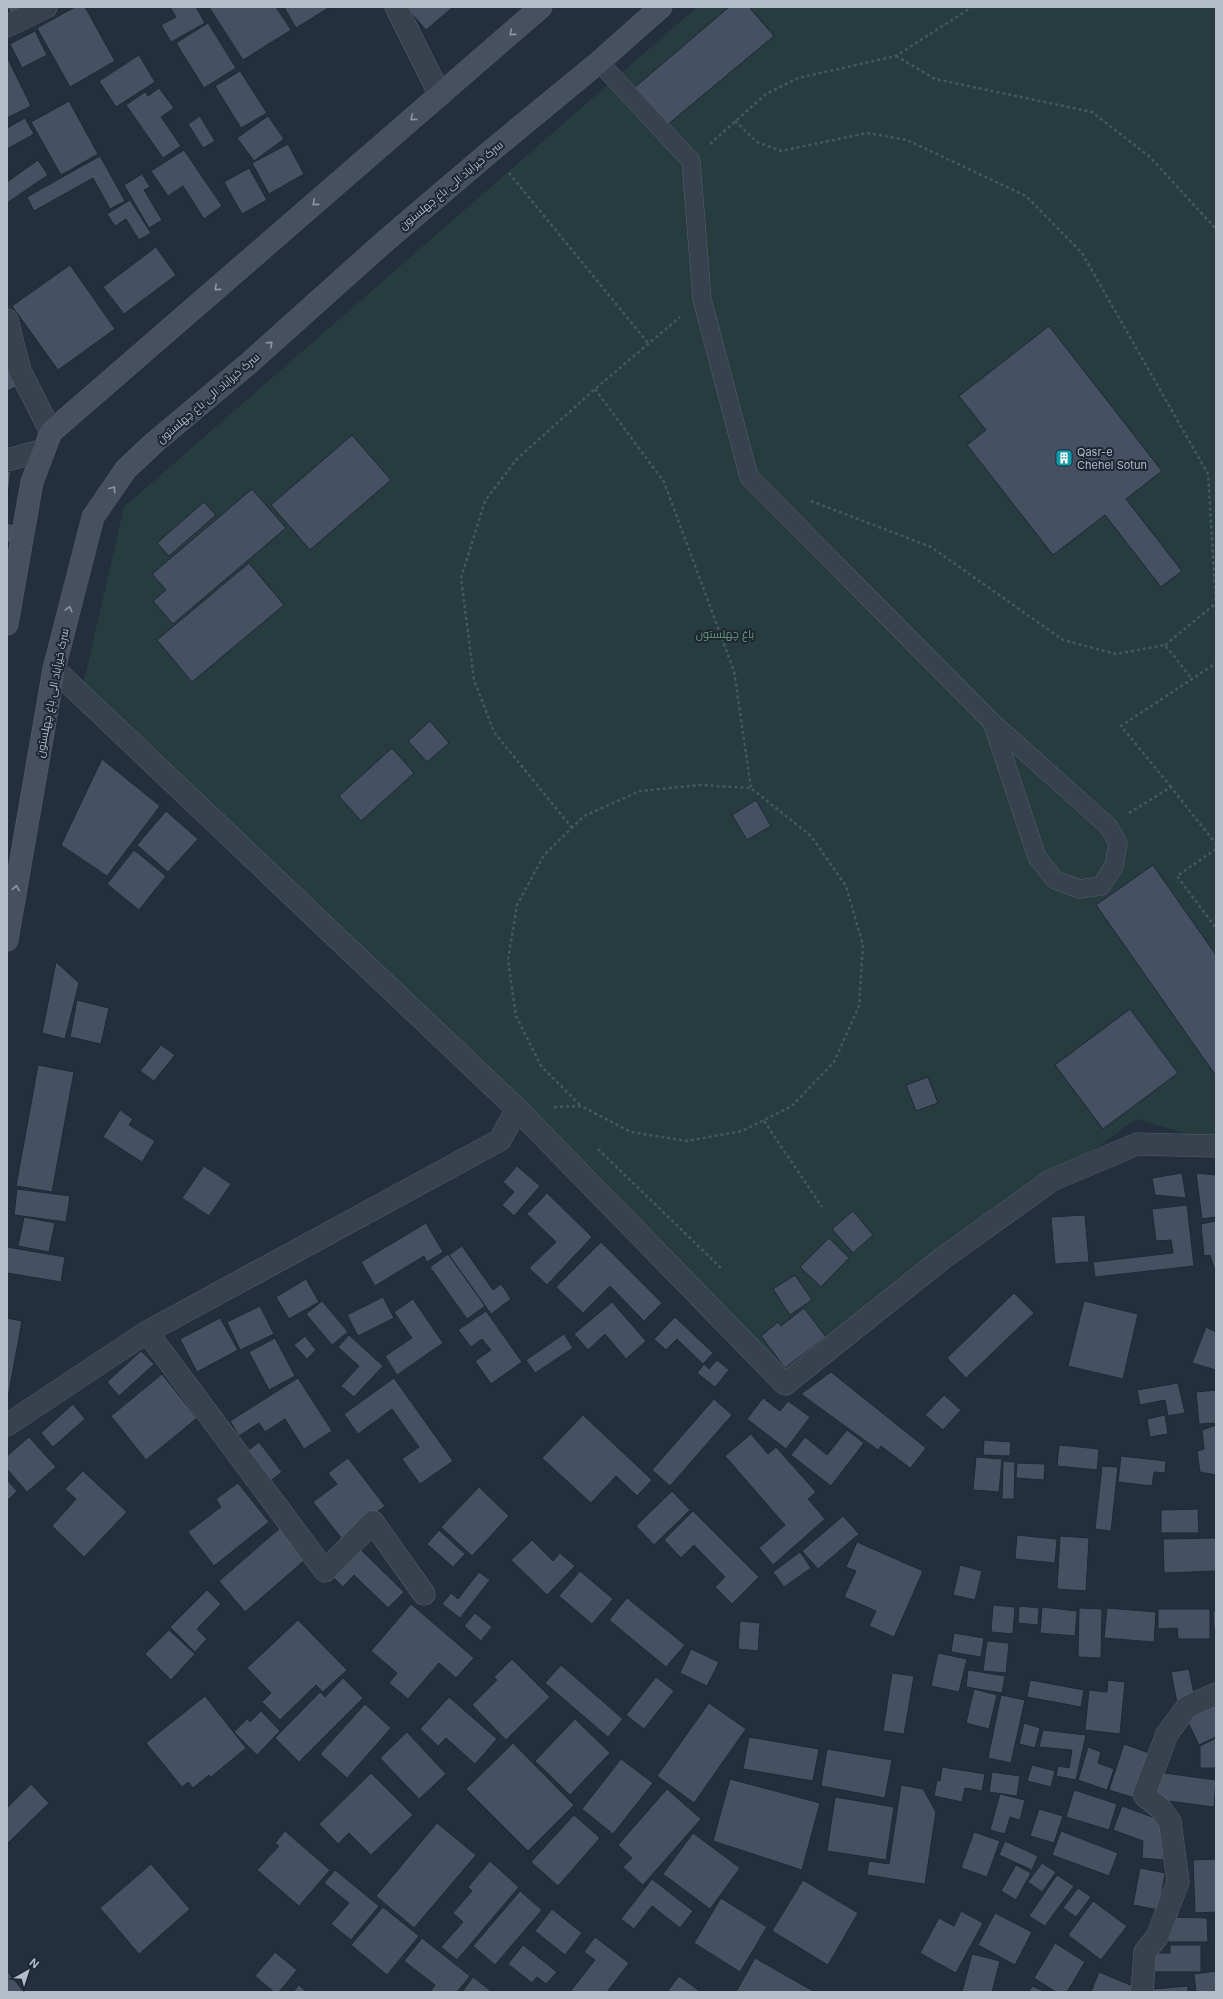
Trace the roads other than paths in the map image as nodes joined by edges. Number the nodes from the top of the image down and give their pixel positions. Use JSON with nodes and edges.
{"nodes":[{"id":1,"x":46,"y":7,"type":"edge"},
{"id":2,"x":396,"y":7,"type":"edge"},
{"id":3,"x":541,"y":7,"type":"edge"},
{"id":4,"x":661,"y":7,"type":"edge"},
{"id":5,"x":7,"y":26,"type":"edge"},
{"id":6,"x":599,"y":62,"type":"junction"},
{"id":7,"x":440,"y":95,"type":"junction"},
{"id":8,"x":7,"y":320,"type":"edge"},
{"id":9,"x":48,"y":441,"type":"junction"},
{"id":10,"x":7,"y":460,"type":"edge"},
{"id":11,"x":7,"y":624,"type":"edge"},
{"id":12,"x":54,"y":669,"type":"junction"},
{"id":13,"x":992,"y":722,"type":"junction"},
{"id":14,"x":7,"y":940,"type":"edge"},
{"id":15,"x":517,"y":1108,"type":"junction"},
{"id":16,"x":1216,"y":1146,"type":"edge"},
{"id":17,"x":147,"y":1332,"type":"junction"},
{"id":18,"x":7,"y":1425,"type":"edge"},
{"id":19,"x":424,"y":1594,"type":"dead end"},
{"id":20,"x":1216,"y":1694,"type":"edge"},
{"id":21,"x":1142,"y":1992,"type":"edge"}],
"edges":[{"from":1,"to":5,"type":"street"},
{"from":2,"to":7,"type":"street"},
{"from":3,"to":7,"type":"main road","one_way":true},
{"from":4,"to":6,"type":"main road","name":"سرک خیرآباد الی باغ چهلستون"},
{"from":12,"to":6,"type":"main road","name":"سرک خیرآباد الی باغ چهلستون","one_way":true},
{"from":6,"to":13,"type":"lane"},
{"from":7,"to":9,"type":"main road","one_way":true},
{"from":8,"to":9,"type":"street"},
{"from":9,"to":10,"type":"street"},
{"from":9,"to":11,"type":"main road"},
{"from":14,"to":12,"type":"main road","name":"سرک خیرآباد الی باغ چهلستون","one_way":true},
{"from":12,"to":15,"type":"street"},
{"from":13,"to":13,"type":"lane"},
{"from":15,"to":16,"type":"street"},
{"from":15,"to":17,"type":"street"},
{"from":17,"to":18,"type":"street"},
{"from":17,"to":19,"type":"street"},
{"from":20,"to":21,"type":"street"}]}
